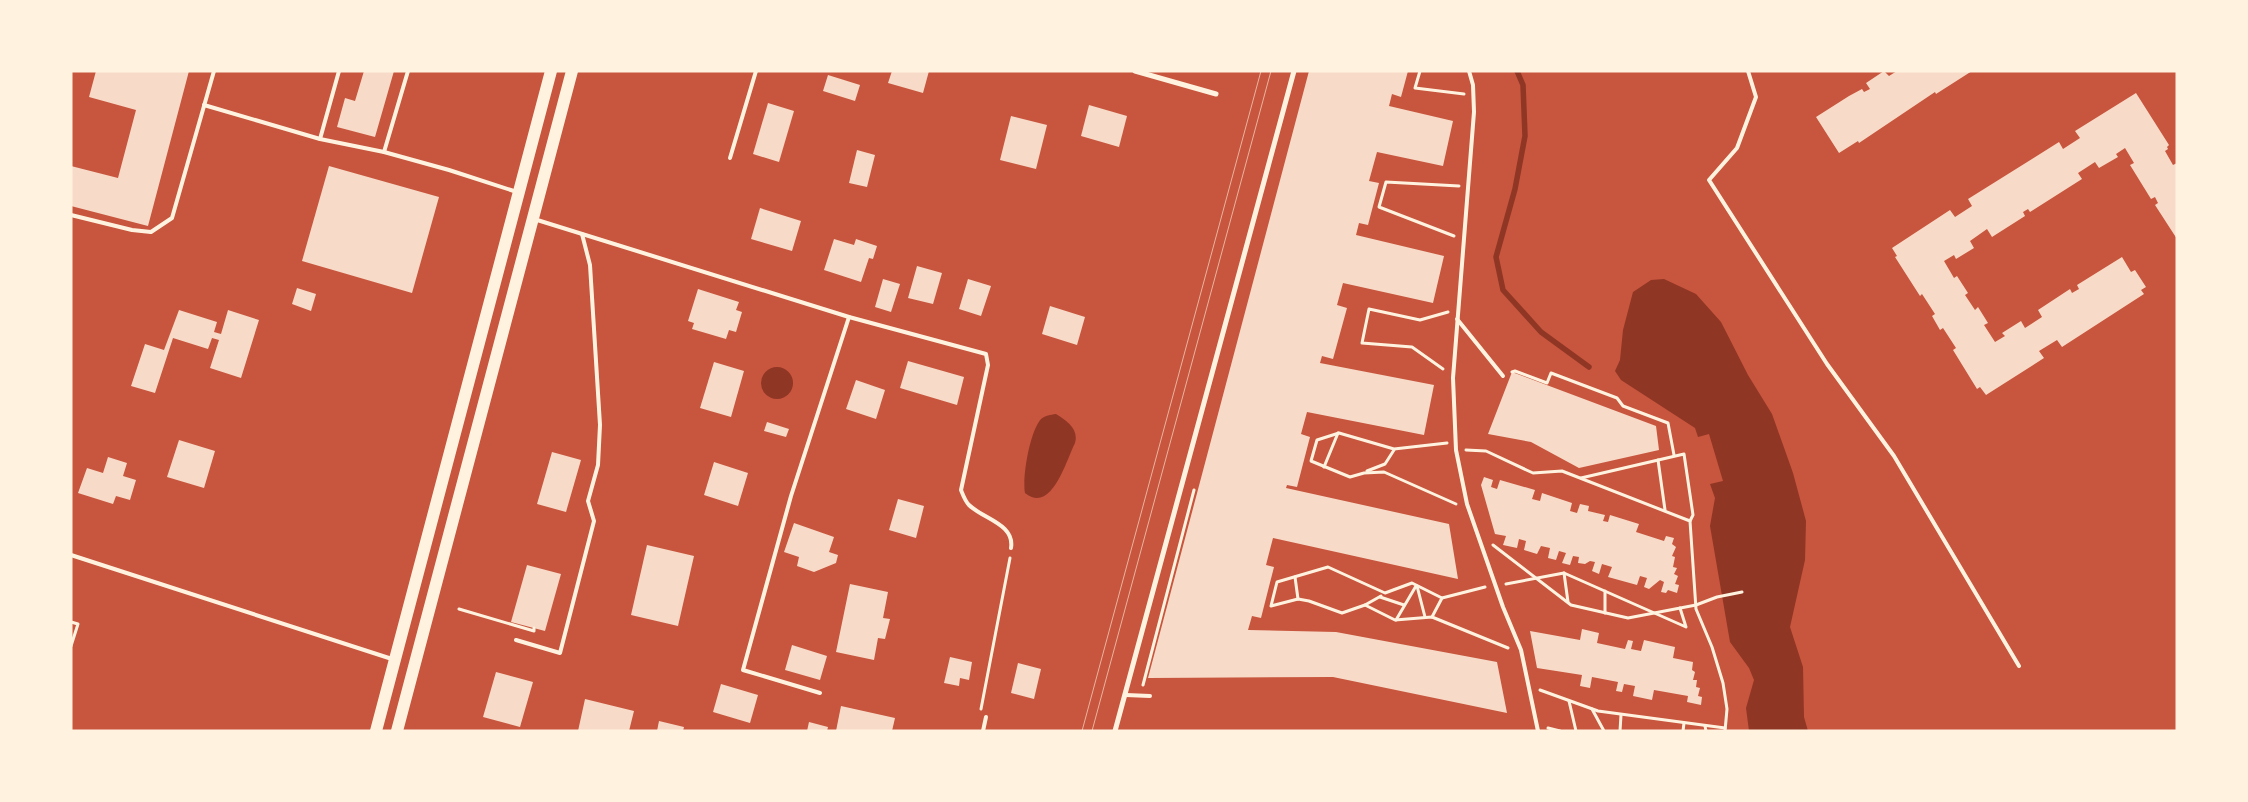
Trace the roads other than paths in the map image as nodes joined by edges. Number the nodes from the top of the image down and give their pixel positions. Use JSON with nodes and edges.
{"nodes":[{"id":1,"x":214,"y":71,"type":"edge"},
{"id":2,"x":339,"y":71,"type":"edge"},
{"id":3,"x":408,"y":71,"type":"edge"},
{"id":4,"x":551,"y":71,"type":"edge"},
{"id":5,"x":572,"y":71,"type":"edge"},
{"id":6,"x":756,"y":71,"type":"edge"},
{"id":7,"x":1136,"y":71,"type":"edge"},
{"id":8,"x":1294,"y":71,"type":"edge"},
{"id":9,"x":1469,"y":71,"type":"edge"},
{"id":10,"x":1748,"y":71,"type":"edge"},
{"id":11,"x":1216,"y":94,"type":"dead end"},
{"id":12,"x":204,"y":105,"type":"junction"},
{"id":13,"x":320,"y":139,"type":"junction"},
{"id":14,"x":384,"y":152,"type":"junction"},
{"id":15,"x":730,"y":158,"type":"dead end"},
{"id":16,"x":519,"y":193,"type":"junction"},
{"id":17,"x":71,"y":215,"type":"edge"},
{"id":18,"x":533,"y":219,"type":"junction"},
{"id":19,"x":582,"y":234,"type":"junction"},
{"id":20,"x":849,"y":317,"type":"junction"},
{"id":21,"x":1457,"y":319,"type":"junction"},
{"id":22,"x":1503,"y":376,"type":"road end"},
{"id":23,"x":1011,"y":548,"type":"road end"},
{"id":24,"x":71,"y":555,"type":"edge"},
{"id":25,"x":516,"y":640,"type":"dead end"},
{"id":26,"x":395,"y":660,"type":"junction"},
{"id":27,"x":2019,"y":666,"type":"dead end"},
{"id":28,"x":820,"y":693,"type":"dead end"},
{"id":29,"x":1126,"y":695,"type":"junction"},
{"id":30,"x":1150,"y":696,"type":"dead end"},
{"id":31,"x":986,"y":717,"type":"road end"},
{"id":32,"x":376,"y":731,"type":"edge"},
{"id":33,"x":397,"y":731,"type":"edge"},
{"id":34,"x":983,"y":731,"type":"edge"},
{"id":35,"x":1115,"y":731,"type":"edge"},
{"id":36,"x":1538,"y":731,"type":"edge"}],
"edges":[{"from":1,"to":12,"type":"lane"},
{"from":2,"to":13,"type":"lane"},
{"from":3,"to":14,"type":"lane"},
{"from":4,"to":16,"type":"main road"},
{"from":5,"to":18,"type":"main road"},
{"from":6,"to":15,"type":"lane"},
{"from":7,"to":11,"type":"street"},
{"from":8,"to":29,"type":"street"},
{"from":9,"to":21,"type":"lane"},
{"from":10,"to":27,"type":"lane"},
{"from":12,"to":13,"type":"lane"},
{"from":12,"to":17,"type":"lane"},
{"from":13,"to":14,"type":"lane"},
{"from":14,"to":16,"type":"lane"},
{"from":16,"to":26,"type":"main road"},
{"from":18,"to":19,"type":"lane"},
{"from":18,"to":33,"type":"main road"},
{"from":19,"to":20,"type":"lane"},
{"from":19,"to":25,"type":"lane"},
{"from":20,"to":23,"type":"lane"},
{"from":20,"to":28,"type":"lane"},
{"from":21,"to":22,"type":"lane"},
{"from":21,"to":36,"type":"lane"},
{"from":24,"to":26,"type":"lane"},
{"from":26,"to":32,"type":"main road"},
{"from":29,"to":30,"type":"lane"},
{"from":29,"to":35,"type":"street"},
{"from":31,"to":34,"type":"lane"}]}
